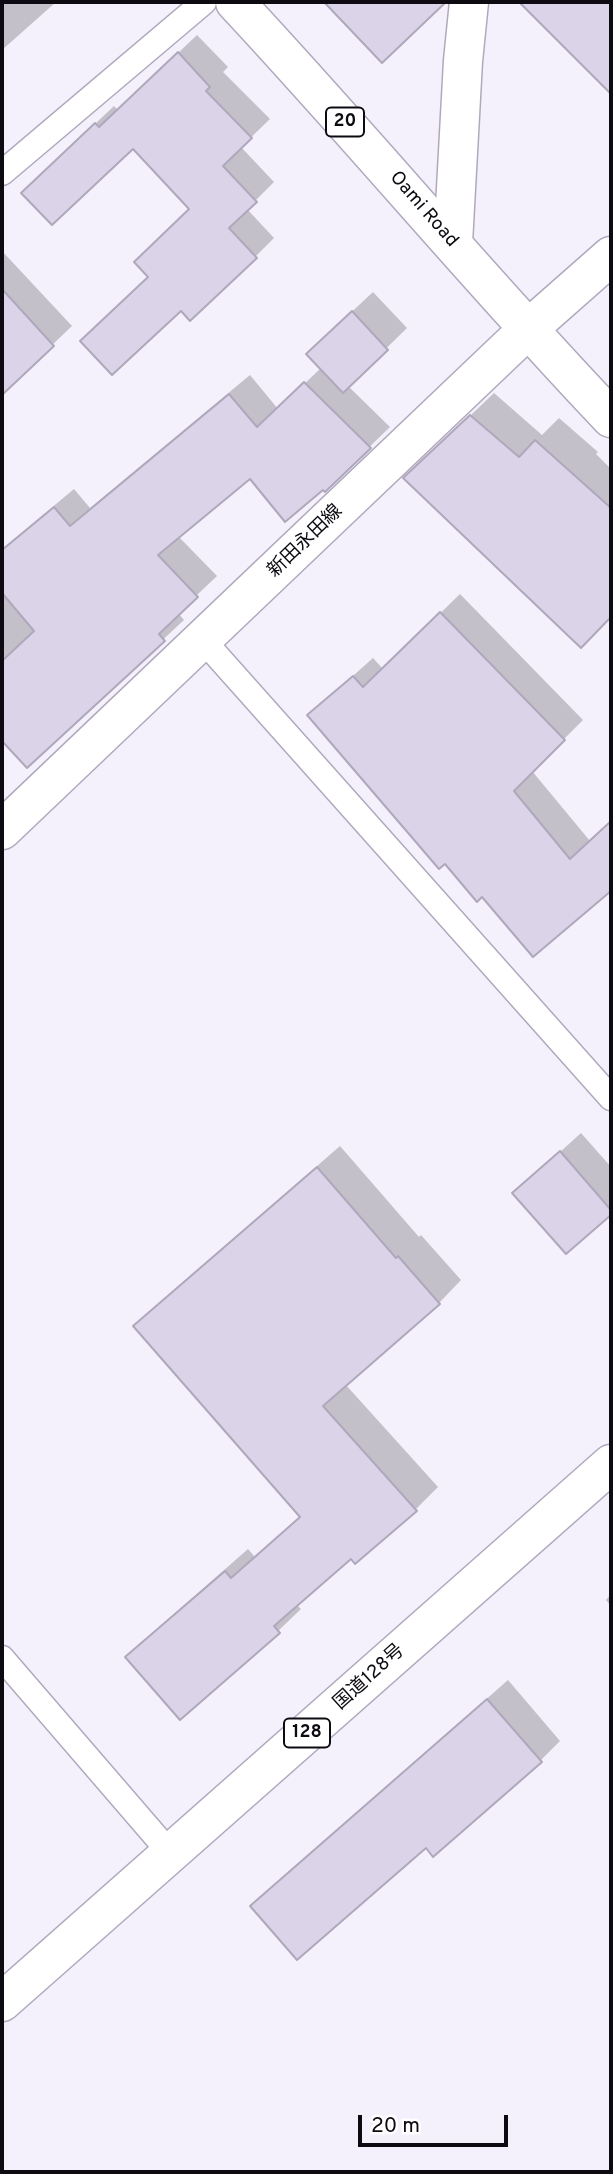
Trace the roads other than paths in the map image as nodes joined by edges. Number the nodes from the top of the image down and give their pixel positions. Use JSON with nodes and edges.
{"nodes":[{"id":1,"x":204,"y":2,"type":"edge"},
{"id":2,"x":469,"y":2,"type":"edge"},
{"id":3,"x":244,"y":5,"type":"edge"},
{"id":4,"x":2,"y":173,"type":"edge"},
{"id":5,"x":453,"y":243,"type":"junction"},
{"id":6,"x":611,"y":256,"type":"edge"},
{"id":7,"x":527,"y":330,"type":"junction"},
{"id":8,"x":611,"y":418,"type":"edge"},
{"id":9,"x":203,"y":640,"type":"junction"},
{"id":10,"x":2,"y":830,"type":"edge"},
{"id":11,"x":611,"y":1098,"type":"edge"},
{"id":12,"x":611,"y":1464,"type":"edge"},
{"id":13,"x":2,"y":1658,"type":"edge"},
{"id":14,"x":171,"y":1854,"type":"junction"},
{"id":15,"x":2,"y":2002,"type":"edge"}],
"edges":[{"from":1,"to":4,"type":"lane"},
{"from":2,"to":5,"type":"main road"},
{"from":3,"to":5,"type":"main road","name":"Oami Road","number":"20"},
{"from":5,"to":7,"type":"main road","name":"Oami Road","number":"20"},
{"from":6,"to":7,"type":"main road","name":"新田永田線"},
{"from":7,"to":8,"type":"main road","name":"Oami Road","number":"20"},
{"from":7,"to":9,"type":"main road","name":"新田永田線"},
{"from":9,"to":10,"type":"main road","name":"新田永田線"},
{"from":9,"to":11,"type":"lane"},
{"from":12,"to":14,"type":"main road","name":"国道128号","number":"128"},
{"from":13,"to":14,"type":"lane"},
{"from":14,"to":15,"type":"main road","name":"国道128号","number":"128"}]}
